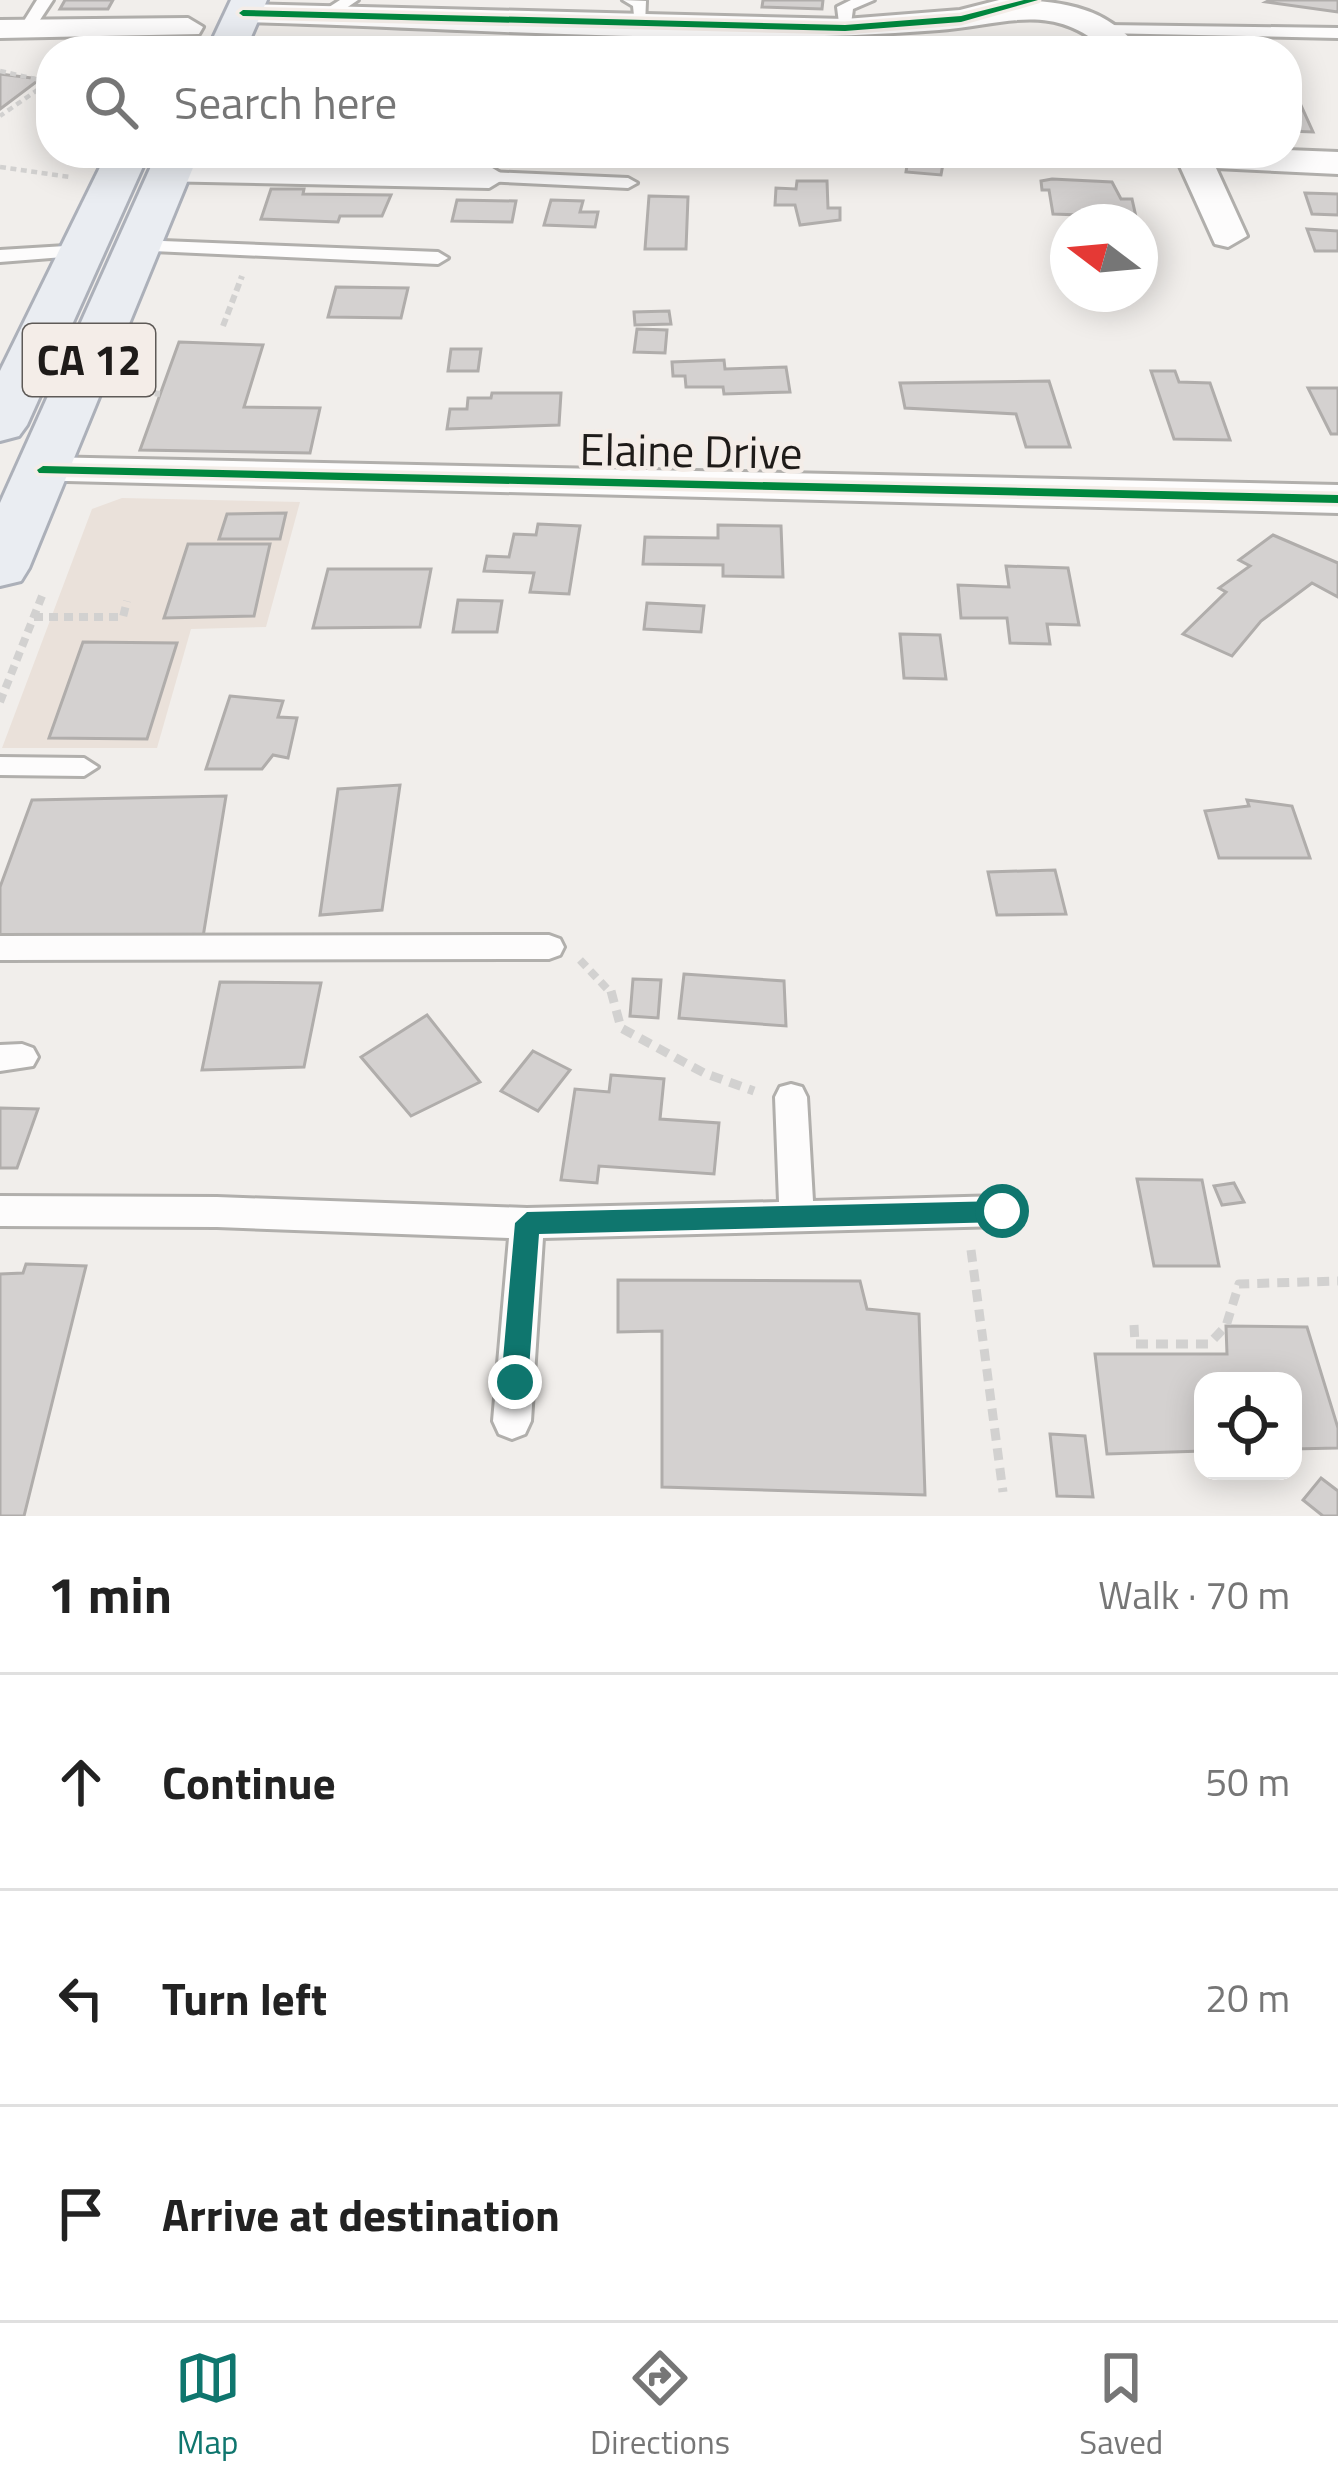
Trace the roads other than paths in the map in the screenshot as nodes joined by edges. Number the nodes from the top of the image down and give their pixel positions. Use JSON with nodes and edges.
{"nodes":[{"id":1,"x":45,"y":0,"type":"edge"},
{"id":2,"x":866,"y":0,"type":"edge"},
{"id":3,"x":1036,"y":0,"type":"edge"},
{"id":4,"x":339,"y":7,"type":"edge"},
{"id":5,"x":635,"y":11,"type":"edge"},
{"id":6,"x":239,"y":23,"type":"edge"},
{"id":7,"x":189,"y":26,"type":"edge"},
{"id":8,"x":845,"y":28,"type":"junction"},
{"id":9,"x":14,"y":29,"type":"edge"},
{"id":10,"x":1338,"y":33,"type":"edge"},
{"id":11,"x":1106,"y":36,"type":"edge"},
{"id":12,"x":1255,"y":36,"type":"edge"},
{"id":13,"x":1302,"y":161,"type":"edge"},
{"id":14,"x":1338,"y":163,"type":"edge"},
{"id":15,"x":145,"y":168,"type":"edge"},
{"id":16,"x":147,"y":168,"type":"edge"},
{"id":17,"x":232,"y":168,"type":"edge"},
{"id":18,"x":1198,"y":168,"type":"edge"},
{"id":19,"x":489,"y":177,"type":"joint"},
{"id":20,"x":628,"y":182,"type":"dead end"},
{"id":21,"x":1228,"y":236,"type":"dead end"},
{"id":22,"x":138,"y":245,"type":"junction"},
{"id":23,"x":82,"y":251,"type":"junction"},
{"id":24,"x":0,"y":256,"type":"edge"},
{"id":25,"x":438,"y":258,"type":"dead end"},
{"id":26,"x":0,"y":425,"type":"edge"},
{"id":27,"x":43,"y":470,"type":"junction"},
{"id":28,"x":1338,"y":499,"type":"edge"},
{"id":29,"x":0,"y":568,"type":"edge"},
{"id":30,"x":0,"y":766,"type":"edge"},
{"id":31,"x":84,"y":767,"type":"dead end"},
{"id":32,"x":549,"y":947,"type":"road end"},
{"id":33,"x":0,"y":948,"type":"edge"},
{"id":34,"x":790,"y":1097,"type":"road end"},
{"id":35,"x":0,"y":1211,"type":"edge"},
{"id":36,"x":1002,"y":1211,"type":"dead end"},
{"id":37,"x":797,"y":1218,"type":"junction"},
{"id":38,"x":527,"y":1223,"type":"junction"},
{"id":39,"x":512,"y":1421,"type":"dead end"}],
"edges":[{"from":1,"to":9,"type":"lane"},
{"from":2,"to":8,"type":"lane"},
{"from":3,"to":8,"type":"street"},
{"from":3,"to":11,"type":"street"},
{"from":4,"to":5,"type":"street"},
{"from":4,"to":6,"type":"street"},
{"from":5,"to":8,"type":"street"},
{"from":6,"to":7,"type":"main road"},
{"from":7,"to":9,"type":"street"},
{"from":10,"to":12,"type":"lane"},
{"from":13,"to":14,"type":"street"},
{"from":15,"to":23,"type":"main road","number":"CA 12"},
{"from":16,"to":22,"type":"main road","number":"CA 12"},
{"from":17,"to":19,"type":"street"},
{"from":18,"to":21,"type":"street"},
{"from":19,"to":20,"type":"lane"},
{"from":22,"to":25,"type":"lane"},
{"from":22,"to":27,"type":"main road","number":"CA 12"},
{"from":23,"to":24,"type":"lane"},
{"from":23,"to":26,"type":"main road","number":"CA 12"},
{"from":27,"to":28,"type":"street","name":"Elaine Drive"},
{"from":27,"to":29,"type":"main road","number":"CA 12"},
{"from":30,"to":31,"type":"lane"},
{"from":32,"to":33,"type":"lane"},
{"from":34,"to":37,"type":"lane"},
{"from":35,"to":38,"type":"lane"},
{"from":36,"to":37,"type":"lane"},
{"from":37,"to":38,"type":"lane"},
{"from":38,"to":39,"type":"lane"}]}
